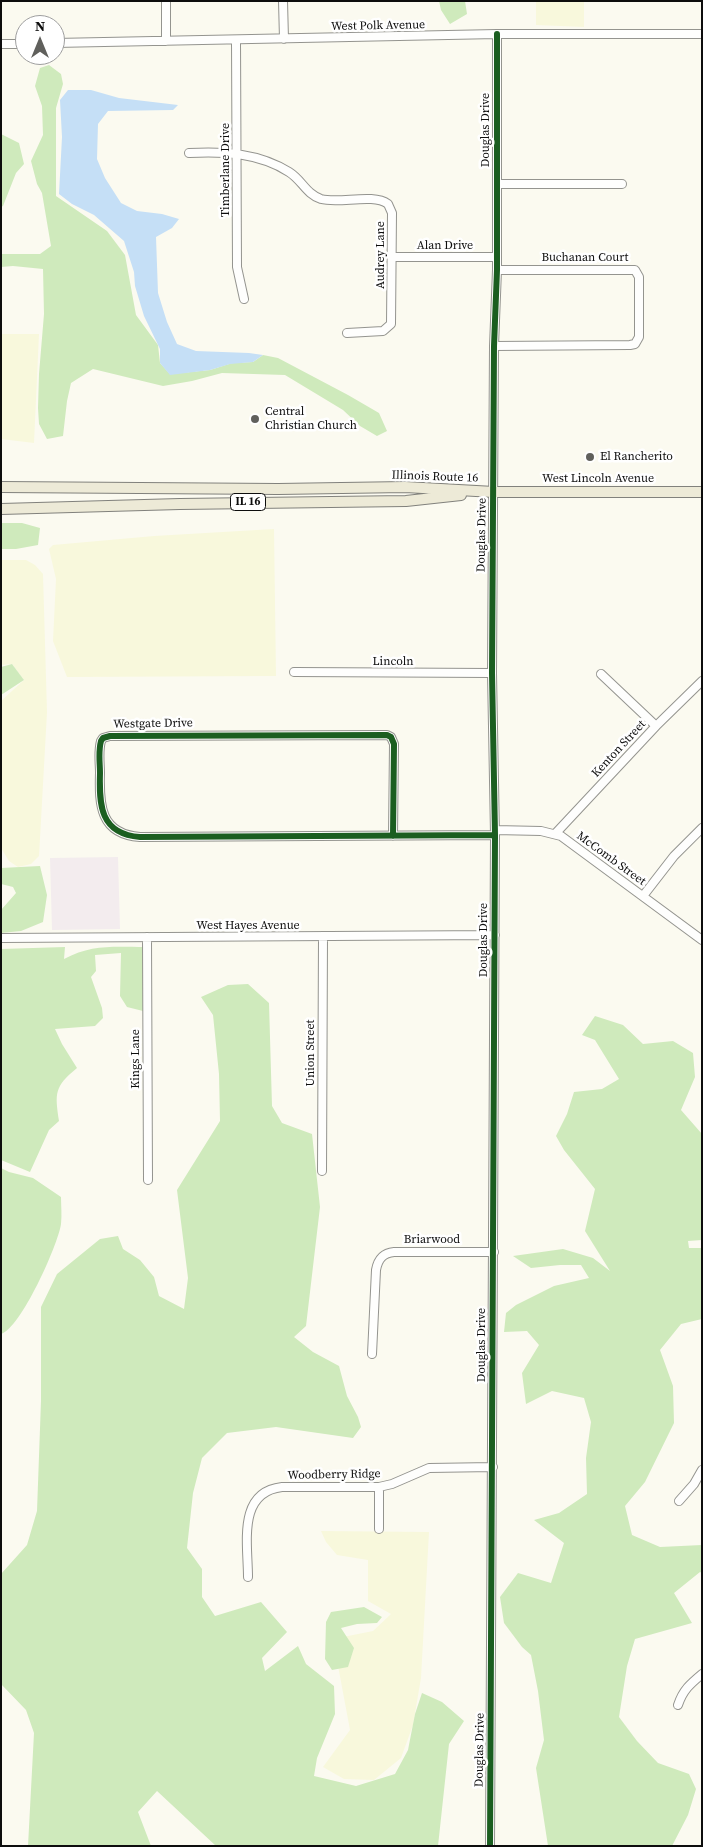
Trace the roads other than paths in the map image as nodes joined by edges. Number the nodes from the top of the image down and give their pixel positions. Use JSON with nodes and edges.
{"nodes":[{"id":1,"x":166,"y":1,"type":"edge"},
{"id":2,"x":283,"y":1,"type":"edge"},
{"id":3,"x":497,"y":34,"type":"junction"},
{"id":4,"x":702,"y":34,"type":"edge"},
{"id":5,"x":284,"y":39,"type":"junction"},
{"id":6,"x":236,"y":40,"type":"junction"},
{"id":7,"x":166,"y":42,"type":"junction"},
{"id":8,"x":1,"y":44,"type":"edge"},
{"id":9,"x":15,"y":44,"type":"edge"},
{"id":10,"x":65,"y":44,"type":"edge"},
{"id":11,"x":189,"y":153,"type":"dead end"},
{"id":12,"x":238,"y":154,"type":"junction"},
{"id":13,"x":497,"y":184,"type":"junction"},
{"id":14,"x":622,"y":184,"type":"dead end"},
{"id":15,"x":392,"y":257,"type":"junction"},
{"id":16,"x":497,"y":257,"type":"junction"},
{"id":17,"x":497,"y":270,"type":"junction"},
{"id":18,"x":244,"y":299,"type":"dead end"},
{"id":19,"x":347,"y":333,"type":"dead end"},
{"id":20,"x":494,"y":346,"type":"junction"},
{"id":21,"x":1,"y":487,"type":"edge"},
{"id":22,"x":494,"y":492,"type":"junction"},
{"id":23,"x":702,"y":492,"type":"edge"},
{"id":24,"x":1,"y":509,"type":"edge"},
{"id":25,"x":294,"y":672,"type":"dead end"},
{"id":26,"x":492,"y":673,"type":"junction"},
{"id":27,"x":601,"y":674,"type":"dead end"},
{"id":28,"x":702,"y":681,"type":"edge"},
{"id":29,"x":656,"y":726,"type":"junction"},
{"id":30,"x":702,"y":828,"type":"edge"},
{"id":31,"x":495,"y":833,"type":"junction"},
{"id":32,"x":555,"y":834,"type":"junction"},
{"id":33,"x":393,"y":836,"type":"junction"},
{"id":34,"x":643,"y":896,"type":"junction"},
{"id":35,"x":323,"y":936,"type":"junction"},
{"id":36,"x":495,"y":936,"type":"junction"},
{"id":37,"x":1,"y":938,"type":"edge"},
{"id":38,"x":147,"y":938,"type":"junction"},
{"id":39,"x":702,"y":940,"type":"edge"},
{"id":40,"x":322,"y":1170,"type":"dead end"},
{"id":41,"x":148,"y":1180,"type":"dead end"},
{"id":42,"x":494,"y":1252,"type":"junction"},
{"id":43,"x":372,"y":1354,"type":"dead end"},
{"id":44,"x":493,"y":1467,"type":"junction"},
{"id":45,"x":702,"y":1470,"type":"edge"},
{"id":46,"x":379,"y":1487,"type":"junction"},
{"id":47,"x":679,"y":1501,"type":"dead end"},
{"id":48,"x":379,"y":1529,"type":"dead end"},
{"id":49,"x":248,"y":1577,"type":"dead end"},
{"id":50,"x":702,"y":1674,"type":"edge"},
{"id":51,"x":678,"y":1705,"type":"dead end"},
{"id":52,"x":490,"y":1846,"type":"edge"}],
"edges":[{"from":1,"to":7,"type":"street"},
{"from":2,"to":5,"type":"street"},
{"from":3,"to":4,"type":"street","name":"West Polk Avenue"},
{"from":3,"to":5,"type":"street","name":"West Polk Avenue"},
{"from":3,"to":13,"type":"street","name":"Douglas Drive"},
{"from":5,"to":6,"type":"street","name":"West Polk Avenue"},
{"from":6,"to":7,"type":"street","name":"West Polk Avenue"},
{"from":6,"to":12,"type":"street","name":"Timberlane Drive"},
{"from":7,"to":10,"type":"street","name":"West Polk Avenue"},
{"from":8,"to":9,"type":"street"},
{"from":11,"to":12,"type":"street","name":"Audrey Lane"},
{"from":12,"to":15,"type":"street","name":"Audrey Lane"},
{"from":12,"to":18,"type":"street","name":"Timberlane Drive"},
{"from":13,"to":14,"type":"street"},
{"from":13,"to":16,"type":"street","name":"Douglas Drive"},
{"from":15,"to":16,"type":"street","name":"Alan Drive"},
{"from":15,"to":19,"type":"street","name":"Audrey Lane"},
{"from":16,"to":17,"type":"street","name":"Douglas Drive"},
{"from":17,"to":20,"type":"street","name":"Douglas Drive"},
{"from":17,"to":20,"type":"street","name":"Buchanan Court"},
{"from":20,"to":22,"type":"street","name":"Douglas Drive"},
{"from":21,"to":22,"type":"main road","name":"Illinois Route 16","number":"IL 16"},
{"from":22,"to":23,"type":"main road","name":"West Lincoln Avenue","number":"IL 16"},
{"from":22,"to":24,"type":"main road","name":"Illinois Route 16","number":"IL 16"},
{"from":22,"to":26,"type":"street","name":"Douglas Drive"},
{"from":25,"to":26,"type":"street","name":"Lincoln"},
{"from":26,"to":31,"type":"street","name":"Douglas Drive"},
{"from":27,"to":29,"type":"street"},
{"from":28,"to":29,"type":"street","name":"Kenton Street"},
{"from":29,"to":32,"type":"street","name":"Kenton Street"},
{"from":30,"to":34,"type":"street"},
{"from":31,"to":32,"type":"street","name":"McComb Street"},
{"from":31,"to":33,"type":"street","name":"Westgate Drive"},
{"from":31,"to":36,"type":"street","name":"Douglas Drive"},
{"from":32,"to":34,"type":"street","name":"McComb Street"},
{"from":33,"to":33,"type":"street","name":"Westgate Drive"},
{"from":34,"to":39,"type":"street","name":"McComb Street"},
{"from":35,"to":36,"type":"street","name":"West Hayes Avenue"},
{"from":35,"to":38,"type":"street","name":"West Hayes Avenue"},
{"from":35,"to":40,"type":"street","name":"Union Street"},
{"from":36,"to":42,"type":"street","name":"Douglas Drive"},
{"from":37,"to":38,"type":"street","name":"West Hayes Avenue"},
{"from":38,"to":41,"type":"street","name":"Kings Lane"},
{"from":42,"to":43,"type":"street","name":"Briarwood"},
{"from":42,"to":44,"type":"street","name":"Douglas Drive"},
{"from":44,"to":46,"type":"street","name":"Woodberry Ridge"},
{"from":44,"to":52,"type":"street","name":"Douglas Drive"},
{"from":45,"to":47,"type":"street"},
{"from":46,"to":48,"type":"street"},
{"from":46,"to":49,"type":"street","name":"Woodberry Ridge"},
{"from":50,"to":51,"type":"street"}]}
